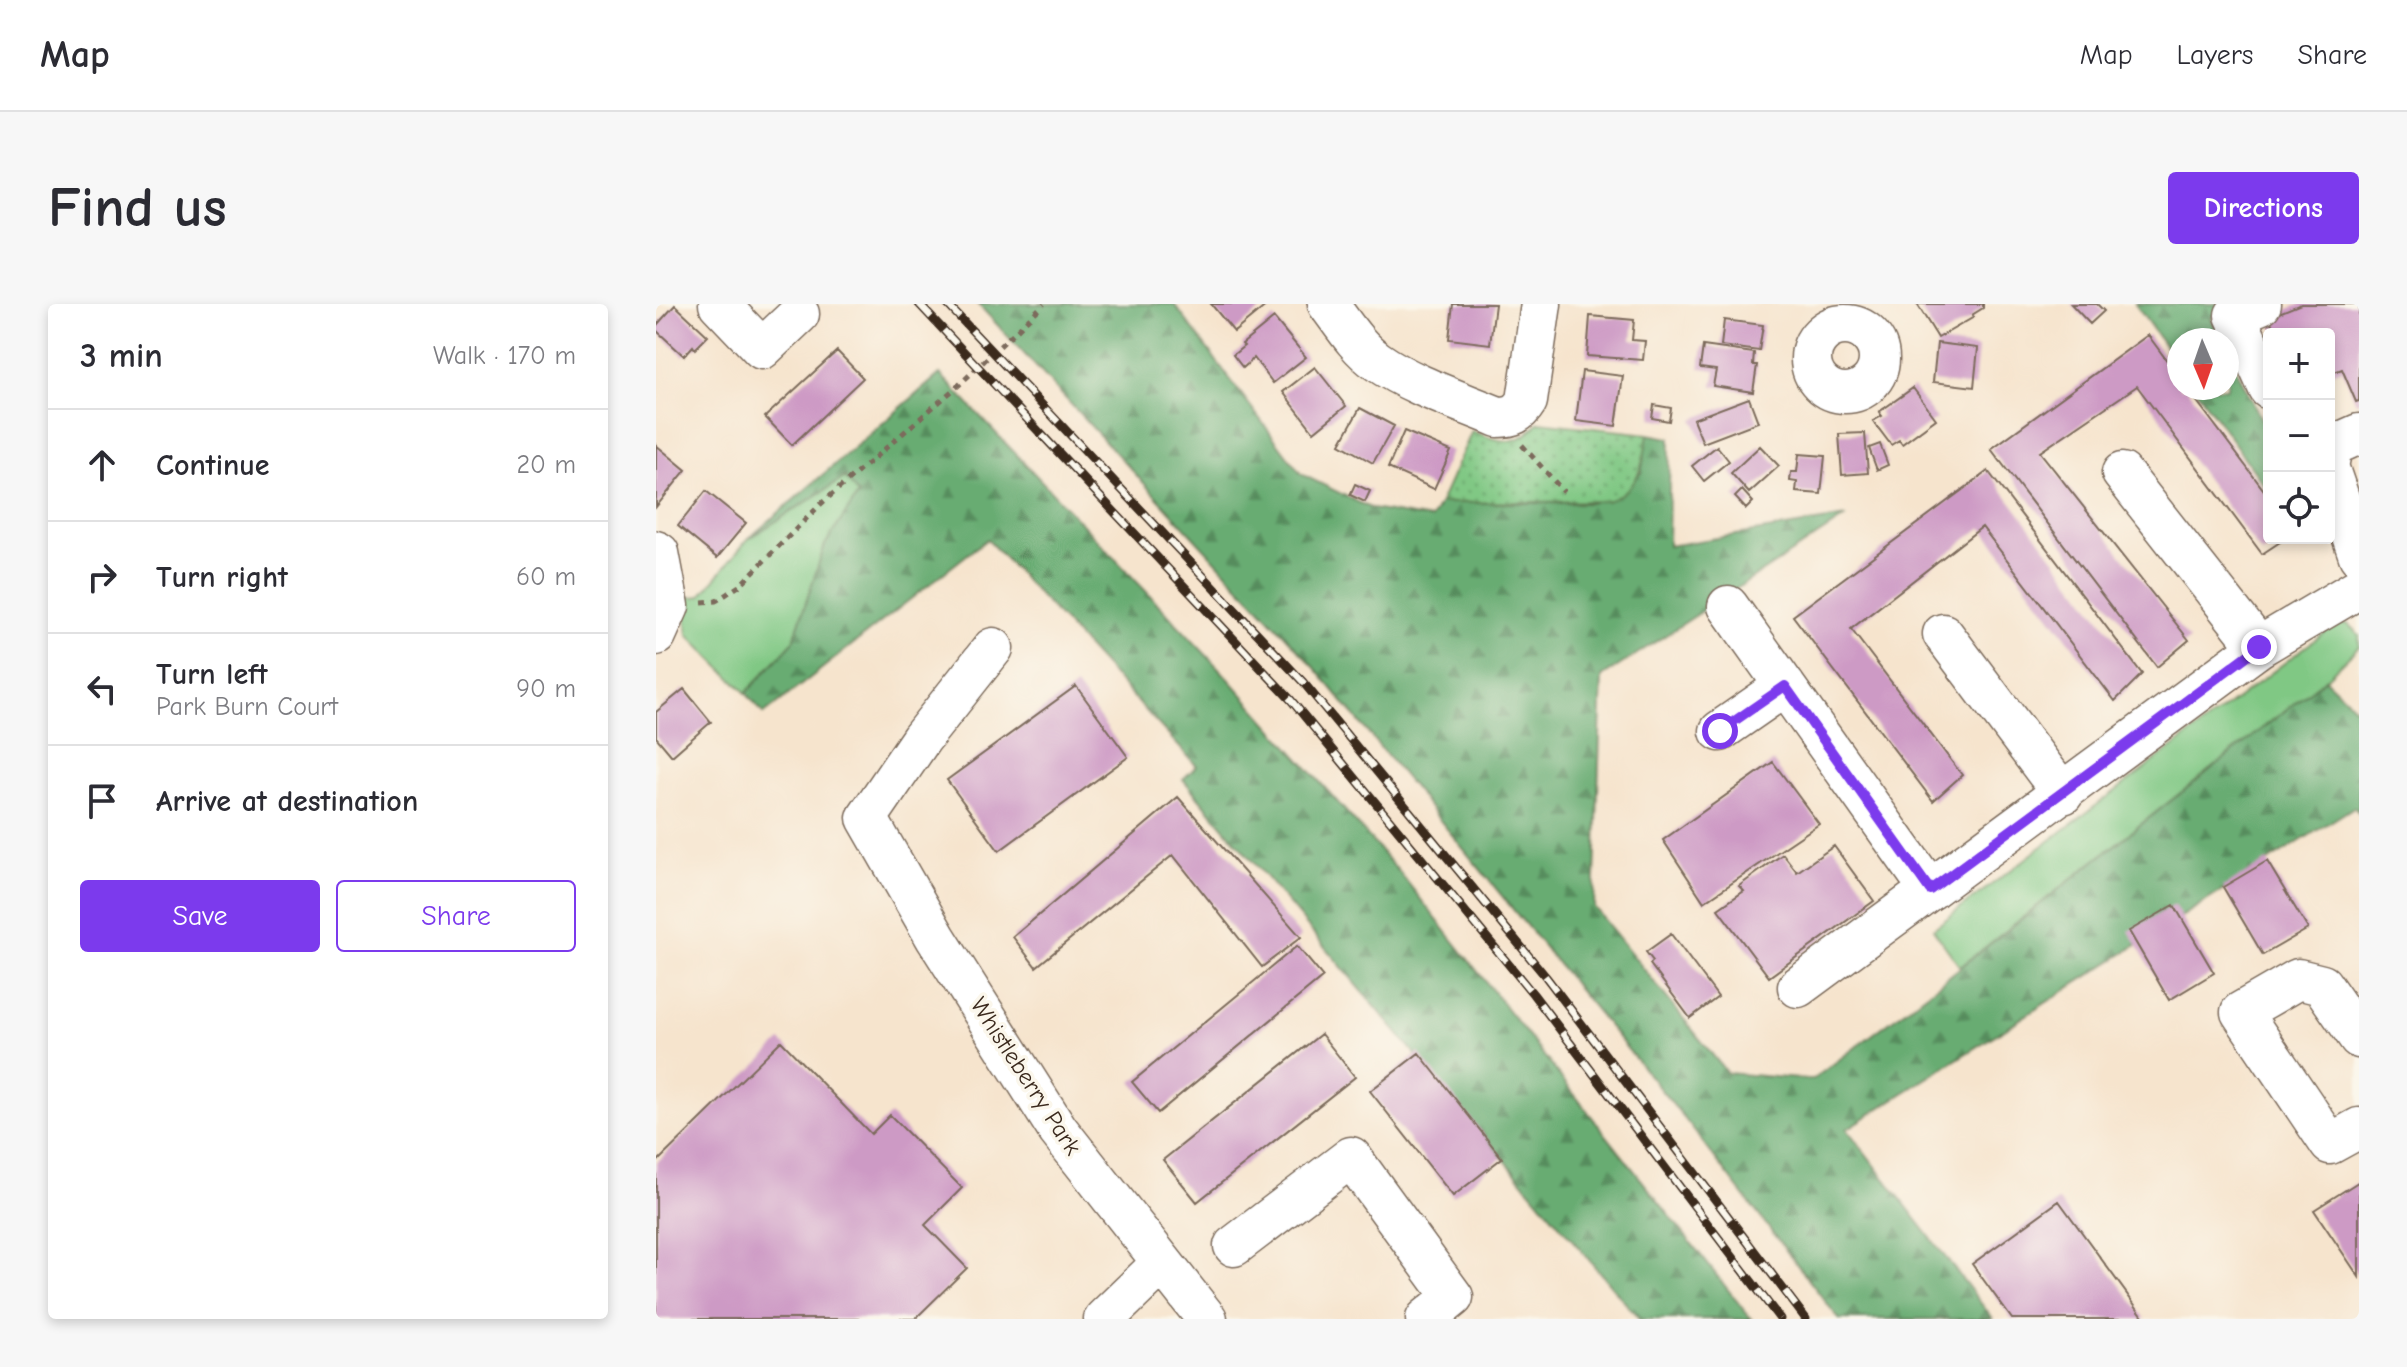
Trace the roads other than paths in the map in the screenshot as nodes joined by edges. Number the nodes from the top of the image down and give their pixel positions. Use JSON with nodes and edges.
{"nodes":[{"id":1,"x":719,"y":304,"type":"edge"},
{"id":2,"x":1328,"y":304,"type":"edge"},
{"id":3,"x":1541,"y":304,"type":"edge"},
{"id":4,"x":2261,"y":304,"type":"edge"},
{"id":5,"x":799,"y":314,"type":"dead end"},
{"id":6,"x":2263,"y":376,"type":"edge"},
{"id":7,"x":2359,"y":434,"type":"edge"},
{"id":8,"x":2335,"y":445,"type":"edge"},
{"id":9,"x":2330,"y":472,"type":"edge"},
{"id":10,"x":2122,"y":473,"type":"dead end"},
{"id":11,"x":657,"y":552,"type":"edge"},
{"id":12,"x":2359,"y":556,"type":"edge"},
{"id":13,"x":2359,"y":588,"type":"edge"},
{"id":14,"x":1728,"y":606,"type":"dead end"},
{"id":15,"x":1943,"y":634,"type":"dead end"},
{"id":16,"x":656,"y":635,"type":"edge"},
{"id":17,"x":2259,"y":647,"type":"junction"},
{"id":18,"x":993,"y":648,"type":"dead end"},
{"id":19,"x":1785,"y":686,"type":"junction"},
{"id":20,"x":1720,"y":731,"type":"dead end"},
{"id":21,"x":2063,"y":794,"type":"junction"},
{"id":22,"x":1930,"y":890,"type":"junction"},
{"id":23,"x":1798,"y":987,"type":"dead end"},
{"id":24,"x":2359,"y":1038,"type":"edge"},
{"id":25,"x":2359,"y":1128,"type":"edge"},
{"id":26,"x":1234,"y":1246,"type":"dead end"},
{"id":27,"x":1162,"y":1263,"type":"junction"},
{"id":28,"x":1104,"y":1319,"type":"edge"},
{"id":29,"x":1207,"y":1319,"type":"edge"},
{"id":30,"x":1426,"y":1319,"type":"edge"}],
"edges":[{"from":1,"to":5,"type":"street"},
{"from":2,"to":3,"type":"street"},
{"from":4,"to":6,"type":"street"},
{"from":7,"to":8,"type":"street"},
{"from":9,"to":12,"type":"street"},
{"from":10,"to":17,"type":"street"},
{"from":11,"to":16,"type":"street"},
{"from":13,"to":17,"type":"street"},
{"from":14,"to":19,"type":"street"},
{"from":15,"to":21,"type":"street"},
{"from":17,"to":21,"type":"street"},
{"from":18,"to":27,"type":"street","name":"Whistleberry Park"},
{"from":19,"to":20,"type":"street"},
{"from":19,"to":22,"type":"street"},
{"from":21,"to":22,"type":"street"},
{"from":22,"to":23,"type":"street"},
{"from":24,"to":25,"type":"street"},
{"from":26,"to":30,"type":"street"},
{"from":27,"to":28,"type":"street"},
{"from":27,"to":29,"type":"street","name":"Whistleberry Park"}]}
